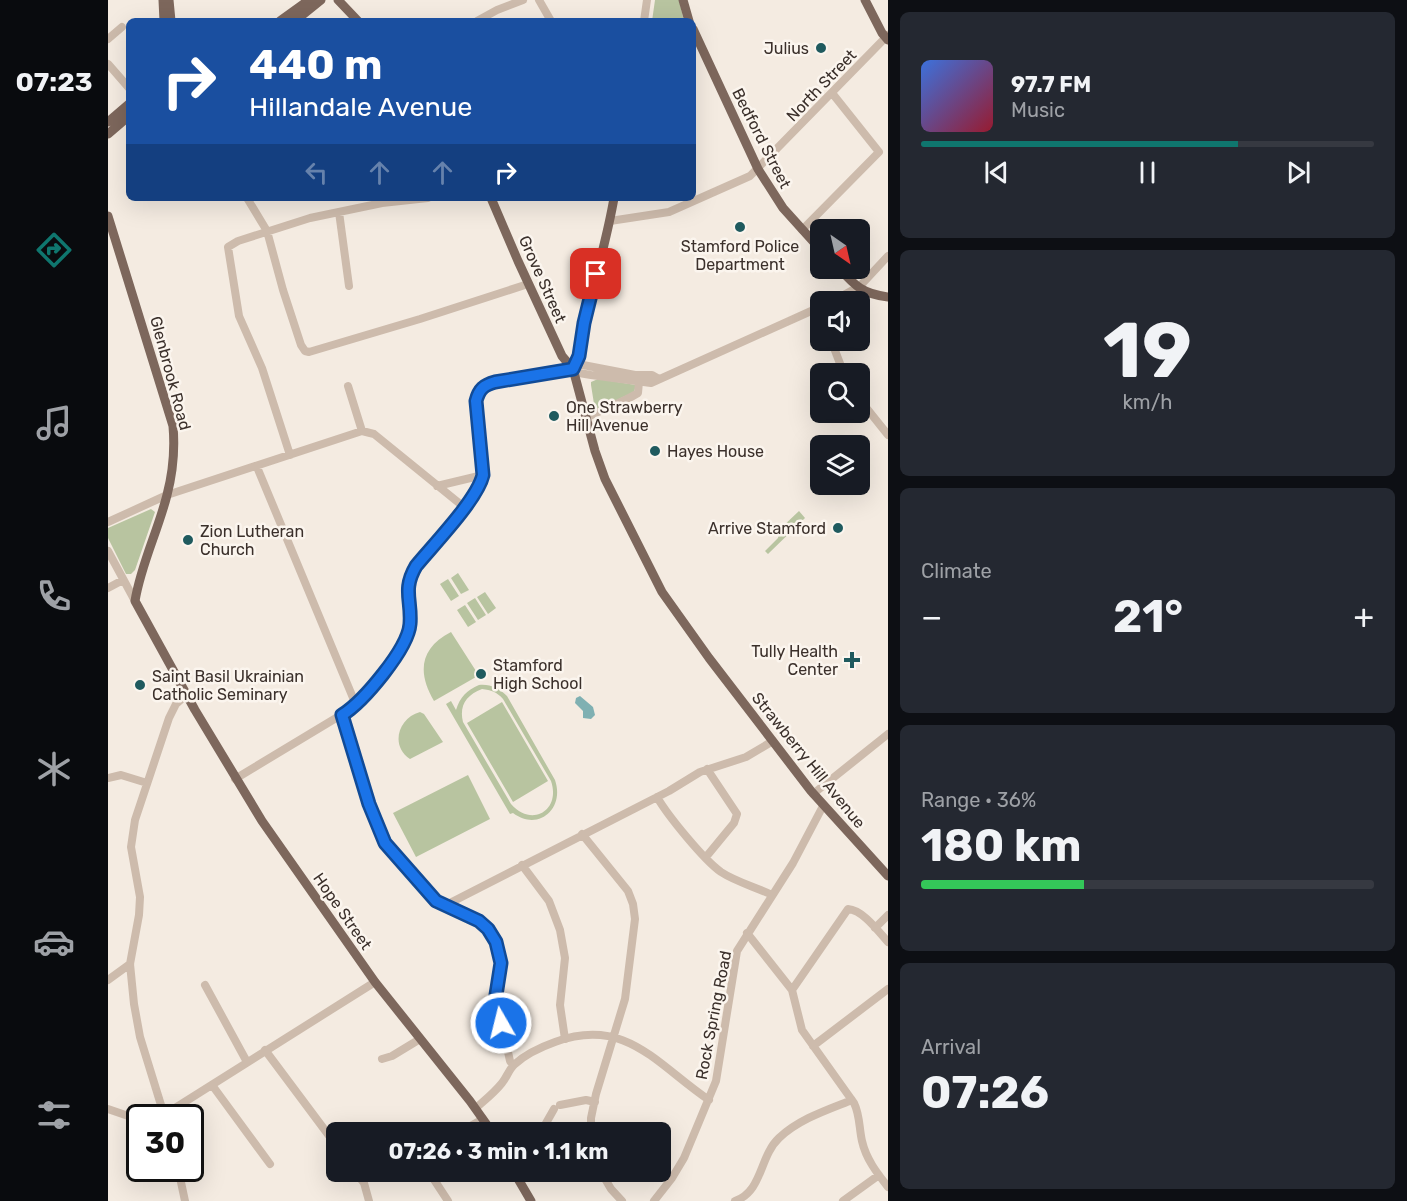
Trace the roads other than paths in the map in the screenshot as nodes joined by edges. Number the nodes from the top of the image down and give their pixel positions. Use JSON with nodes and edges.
{"nodes":[{"id":1,"x":163,"y":0,"type":"edge"},
{"id":2,"x":169,"y":0,"type":"edge"},
{"id":3,"x":309,"y":0,"type":"edge"},
{"id":4,"x":321,"y":0,"type":"edge"},
{"id":5,"x":338,"y":0,"type":"edge"},
{"id":6,"x":523,"y":0,"type":"edge"},
{"id":7,"x":539,"y":0,"type":"edge"},
{"id":8,"x":647,"y":0,"type":"edge"},
{"id":9,"x":683,"y":0,"type":"edge"},
{"id":10,"x":865,"y":0,"type":"edge"},
{"id":11,"x":164,"y":18,"type":"edge"},
{"id":12,"x":171,"y":18,"type":"edge"},
{"id":13,"x":284,"y":18,"type":"edge"},
{"id":14,"x":299,"y":18,"type":"edge"},
{"id":15,"x":355,"y":18,"type":"edge"},
{"id":16,"x":482,"y":18,"type":"edge"},
{"id":17,"x":549,"y":18,"type":"edge"},
{"id":18,"x":644,"y":18,"type":"edge"},
{"id":19,"x":689,"y":18,"type":"edge"},
{"id":20,"x":122,"y":27,"type":"dead end"},
{"id":21,"x":696,"y":37,"type":"edge"},
{"id":22,"x":887,"y":37,"type":"edge"},
{"id":23,"x":108,"y":39,"type":"edge"},
{"id":24,"x":108,"y":64,"type":"edge"},
{"id":25,"x":126,"y":85,"type":"edge"},
{"id":26,"x":832,"y":93,"type":"junction"},
{"id":27,"x":126,"y":107,"type":"edge"},
{"id":28,"x":126,"y":119,"type":"edge"},
{"id":29,"x":108,"y":122,"type":"edge"},
{"id":30,"x":108,"y":134,"type":"edge"},
{"id":31,"x":758,"y":169,"type":"junction"},
{"id":32,"x":249,"y":201,"type":"edge"},
{"id":33,"x":400,"y":201,"type":"edge"},
{"id":34,"x":492,"y":201,"type":"edge"},
{"id":35,"x":613,"y":201,"type":"edge"},
{"id":36,"x":695,"y":201,"type":"edge"},
{"id":37,"x":696,"y":201,"type":"edge"},
{"id":38,"x":339,"y":212,"type":"junction"},
{"id":39,"x":108,"y":216,"type":"edge"},
{"id":40,"x":610,"y":221,"type":"junction"},
{"id":41,"x":802,"y":230,"type":"junction"},
{"id":42,"x":267,"y":231,"type":"junction"},
{"id":43,"x":810,"y":238,"type":"edge"},
{"id":44,"x":888,"y":256,"type":"edge"},
{"id":45,"x":848,"y":279,"type":"edge"},
{"id":46,"x":528,"y":284,"type":"junction"},
{"id":47,"x":349,"y":286,"type":"dead end"},
{"id":48,"x":857,"y":288,"type":"junction"},
{"id":49,"x":851,"y":291,"type":"edge"},
{"id":50,"x":888,"y":297,"type":"edge"},
{"id":51,"x":810,"y":313,"type":"edge"},
{"id":52,"x":573,"y":369,"type":"junction"},
{"id":53,"x":659,"y":379,"type":"junction"},
{"id":54,"x":639,"y":382,"type":"junction"},
{"id":55,"x":348,"y":386,"type":"dead end"},
{"id":56,"x":870,"y":412,"type":"edge"},
{"id":57,"x":586,"y":418,"type":"junction"},
{"id":58,"x":362,"y":431,"type":"junction"},
{"id":59,"x":888,"y":435,"type":"edge"},
{"id":60,"x":290,"y":455,"type":"junction"},
{"id":61,"x":257,"y":467,"type":"junction"},
{"id":62,"x":483,"y":475,"type":"junction"},
{"id":63,"x":437,"y":486,"type":"junction"},
{"id":64,"x":167,"y":495,"type":"junction"},
{"id":65,"x":464,"y":507,"type":"junction"},
{"id":66,"x":108,"y":522,"type":"edge"},
{"id":67,"x":108,"y":551,"type":"edge"},
{"id":68,"x":123,"y":580,"type":"junction"},
{"id":69,"x":108,"y":588,"type":"edge"},
{"id":70,"x":135,"y":601,"type":"junction"},
{"id":71,"x":186,"y":695,"type":"junction"},
{"id":72,"x":356,"y":705,"type":"junction"},
{"id":73,"x":342,"y":715,"type":"junction"},
{"id":74,"x":888,"y":734,"type":"edge"},
{"id":75,"x":773,"y":741,"type":"junction"},
{"id":76,"x":707,"y":769,"type":"junction"},
{"id":77,"x":108,"y":778,"type":"edge"},
{"id":78,"x":235,"y":779,"type":"junction"},
{"id":79,"x":147,"y":783,"type":"junction"},
{"id":80,"x":813,"y":794,"type":"junction"},
{"id":81,"x":657,"y":797,"type":"junction"},
{"id":82,"x":823,"y":806,"type":"junction"},
{"id":83,"x":582,"y":834,"type":"junction"},
{"id":84,"x":706,"y":857,"type":"junction"},
{"id":85,"x":522,"y":865,"type":"junction"},
{"id":86,"x":888,"y":876,"type":"edge"},
{"id":87,"x":772,"y":895,"type":"junction"},
{"id":88,"x":444,"y":906,"type":"junction"},
{"id":89,"x":888,"y":915,"type":"edge"},
{"id":90,"x":875,"y":928,"type":"junction"},
{"id":91,"x":747,"y":933,"type":"junction"},
{"id":92,"x":888,"y":942,"type":"edge"},
{"id":93,"x":130,"y":964,"type":"junction"},
{"id":94,"x":108,"y":980,"type":"edge"},
{"id":95,"x":375,"y":982,"type":"junction"},
{"id":96,"x":205,"y":985,"type":"dead end"},
{"id":97,"x":888,"y":989,"type":"edge"},
{"id":98,"x":792,"y":990,"type":"junction"},
{"id":99,"x":612,"y":1037,"type":"junction"},
{"id":100,"x":420,"y":1039,"type":"junction"},
{"id":101,"x":566,"y":1039,"type":"junction"},
{"id":102,"x":813,"y":1046,"type":"junction"},
{"id":103,"x":266,"y":1050,"type":"junction"},
{"id":104,"x":382,"y":1059,"type":"dead end"},
{"id":105,"x":247,"y":1062,"type":"junction"},
{"id":106,"x":513,"y":1065,"type":"junction"},
{"id":107,"x":212,"y":1085,"type":"junction"},
{"id":108,"x":709,"y":1100,"type":"junction"},
{"id":109,"x":852,"y":1100,"type":"junction"},
{"id":110,"x":595,"y":1102,"type":"junction"},
{"id":111,"x":160,"y":1104,"type":"edge"},
{"id":112,"x":183,"y":1104,"type":"edge"},
{"id":113,"x":108,"y":1108,"type":"edge"},
{"id":114,"x":476,"y":1108,"type":"junction"},
{"id":115,"x":126,"y":1115,"type":"edge"},
{"id":116,"x":483,"y":1119,"type":"junction"},
{"id":117,"x":478,"y":1122,"type":"edge"},
{"id":118,"x":485,"y":1122,"type":"edge"},
{"id":119,"x":547,"y":1122,"type":"edge"},
{"id":120,"x":592,"y":1122,"type":"edge"},
{"id":121,"x":326,"y":1131,"type":"edge"},
{"id":122,"x":270,"y":1164,"type":"dead end"},
{"id":123,"x":879,"y":1175,"type":"junction"},
{"id":124,"x":181,"y":1182,"type":"edge"},
{"id":125,"x":363,"y":1182,"type":"edge"},
{"id":126,"x":436,"y":1182,"type":"edge"},
{"id":127,"x":520,"y":1182,"type":"edge"},
{"id":128,"x":607,"y":1182,"type":"edge"},
{"id":129,"x":888,"y":1187,"type":"edge"},
{"id":130,"x":185,"y":1201,"type":"edge"},
{"id":131,"x":369,"y":1201,"type":"edge"},
{"id":132,"x":448,"y":1201,"type":"edge"},
{"id":133,"x":531,"y":1201,"type":"edge"},
{"id":134,"x":622,"y":1201,"type":"edge"},
{"id":135,"x":654,"y":1201,"type":"edge"},
{"id":136,"x":735,"y":1201,"type":"edge"},
{"id":137,"x":843,"y":1201,"type":"edge"}],
"edges":[{"from":1,"to":11,"type":"main road"},
{"from":2,"to":12,"type":"main road"},
{"from":3,"to":13,"type":"main road"},
{"from":4,"to":14,"type":"main road"},
{"from":5,"to":15,"type":"main road"},
{"from":6,"to":16,"type":"street"},
{"from":7,"to":17,"type":"street"},
{"from":8,"to":18,"type":"street"},
{"from":9,"to":19,"type":"main road"},
{"from":10,"to":22,"type":"main road"},
{"from":20,"to":23,"type":"street"},
{"from":21,"to":31,"type":"main road","name":"Bedford Street"},
{"from":22,"to":26,"type":"street","name":"North Street"},
{"from":24,"to":25,"type":"street"},
{"from":26,"to":31,"type":"street","name":"North Street"},
{"from":26,"to":41,"type":"street"},
{"from":27,"to":29,"type":"main road"},
{"from":28,"to":30,"type":"main road"},
{"from":31,"to":37,"type":"street","name":"North Street"},
{"from":31,"to":41,"type":"main road","name":"Bedford Street"},
{"from":32,"to":42,"type":"street"},
{"from":33,"to":38,"type":"street"},
{"from":34,"to":46,"type":"main road","name":"Grove Street"},
{"from":35,"to":40,"type":"main road"},
{"from":36,"to":40,"type":"street","name":"North Street"},
{"from":38,"to":42,"type":"street"},
{"from":38,"to":47,"type":"street"},
{"from":39,"to":64,"type":"main road","name":"Glenbrook Road"},
{"from":40,"to":52,"type":"main road"},
{"from":41,"to":43,"type":"main road","name":"Bedford Street"},
{"from":42,"to":46,"type":"street"},
{"from":42,"to":60,"type":"street"},
{"from":44,"to":48,"type":"street"},
{"from":45,"to":48,"type":"main road"},
{"from":46,"to":52,"type":"main road","name":"Grove Street"},
{"from":48,"to":49,"type":"street"},
{"from":48,"to":50,"type":"main road"},
{"from":51,"to":53,"type":"street"},
{"from":52,"to":53,"type":"street"},
{"from":52,"to":54,"type":"street"},
{"from":52,"to":57,"type":"main road","name":"Strawberry Hill Avenue"},
{"from":52,"to":62,"type":"street"},
{"from":53,"to":54,"type":"street"},
{"from":54,"to":57,"type":"street"},
{"from":55,"to":58,"type":"street"},
{"from":56,"to":59,"type":"street"},
{"from":57,"to":75,"type":"main road","name":"Strawberry Hill Avenue"},
{"from":58,"to":60,"type":"street"},
{"from":58,"to":63,"type":"street"},
{"from":60,"to":61,"type":"street"},
{"from":61,"to":64,"type":"street"},
{"from":61,"to":72,"type":"street"},
{"from":62,"to":63,"type":"street"},
{"from":62,"to":65,"type":"street"},
{"from":63,"to":65,"type":"street"},
{"from":64,"to":66,"type":"street"},
{"from":64,"to":70,"type":"main road","name":"Glenbrook Road"},
{"from":65,"to":72,"type":"street"},
{"from":67,"to":68,"type":"street"},
{"from":68,"to":69,"type":"street"},
{"from":68,"to":70,"type":"street"},
{"from":70,"to":71,"type":"main road"},
{"from":71,"to":78,"type":"main road","name":"Hope Street"},
{"from":71,"to":79,"type":"street"},
{"from":72,"to":73,"type":"street"},
{"from":73,"to":78,"type":"street"},
{"from":73,"to":88,"type":"street"},
{"from":74,"to":80,"type":"street"},
{"from":75,"to":76,"type":"street"},
{"from":75,"to":80,"type":"main road","name":"Strawberry Hill Avenue"},
{"from":76,"to":81,"type":"street"},
{"from":76,"to":84,"type":"street"},
{"from":77,"to":79,"type":"street"},
{"from":78,"to":95,"type":"main road","name":"Hope Street"},
{"from":79,"to":93,"type":"street"},
{"from":80,"to":82,"type":"main road","name":"Strawberry Hill Avenue"},
{"from":81,"to":83,"type":"street"},
{"from":81,"to":84,"type":"street"},
{"from":82,"to":86,"type":"main road","name":"Strawberry Hill Avenue"},
{"from":82,"to":87,"type":"street","name":"Rock Spring Road"},
{"from":83,"to":85,"type":"street"},
{"from":83,"to":99,"type":"street"},
{"from":84,"to":87,"type":"street"},
{"from":85,"to":88,"type":"street"},
{"from":85,"to":101,"type":"street"},
{"from":87,"to":91,"type":"street","name":"Rock Spring Road"},
{"from":88,"to":106,"type":"street"},
{"from":89,"to":90,"type":"street"},
{"from":90,"to":92,"type":"street"},
{"from":90,"to":98,"type":"street"},
{"from":91,"to":98,"type":"street"},
{"from":91,"to":108,"type":"street","name":"Rock Spring Road"},
{"from":93,"to":94,"type":"street"},
{"from":93,"to":111,"type":"street"},
{"from":95,"to":100,"type":"main road","name":"Hope Street"},
{"from":95,"to":103,"type":"street"},
{"from":96,"to":105,"type":"street"},
{"from":97,"to":102,"type":"street"},
{"from":98,"to":102,"type":"street"},
{"from":99,"to":101,"type":"street"},
{"from":99,"to":108,"type":"street"},
{"from":99,"to":110,"type":"street"},
{"from":100,"to":104,"type":"street"},
{"from":100,"to":114,"type":"main road","name":"Hope Street"},
{"from":101,"to":106,"type":"street"},
{"from":102,"to":109,"type":"street"},
{"from":103,"to":105,"type":"street"},
{"from":103,"to":121,"type":"street"},
{"from":105,"to":107,"type":"street"},
{"from":106,"to":114,"type":"street"},
{"from":107,"to":112,"type":"street"},
{"from":107,"to":122,"type":"street"},
{"from":108,"to":135,"type":"street","name":"Rock Spring Road"},
{"from":109,"to":123,"type":"street"},
{"from":109,"to":136,"type":"street"},
{"from":110,"to":119,"type":"street"},
{"from":110,"to":120,"type":"street"},
{"from":113,"to":115,"type":"street"},
{"from":114,"to":116,"type":"main road","name":"Hope Street"},
{"from":116,"to":117,"type":"street"},
{"from":116,"to":118,"type":"main road","name":"Hope Street"},
{"from":123,"to":129,"type":"street"},
{"from":123,"to":137,"type":"street"},
{"from":124,"to":130,"type":"street"},
{"from":125,"to":131,"type":"street"},
{"from":126,"to":132,"type":"street"},
{"from":127,"to":133,"type":"main road"},
{"from":128,"to":134,"type":"street"}]}
